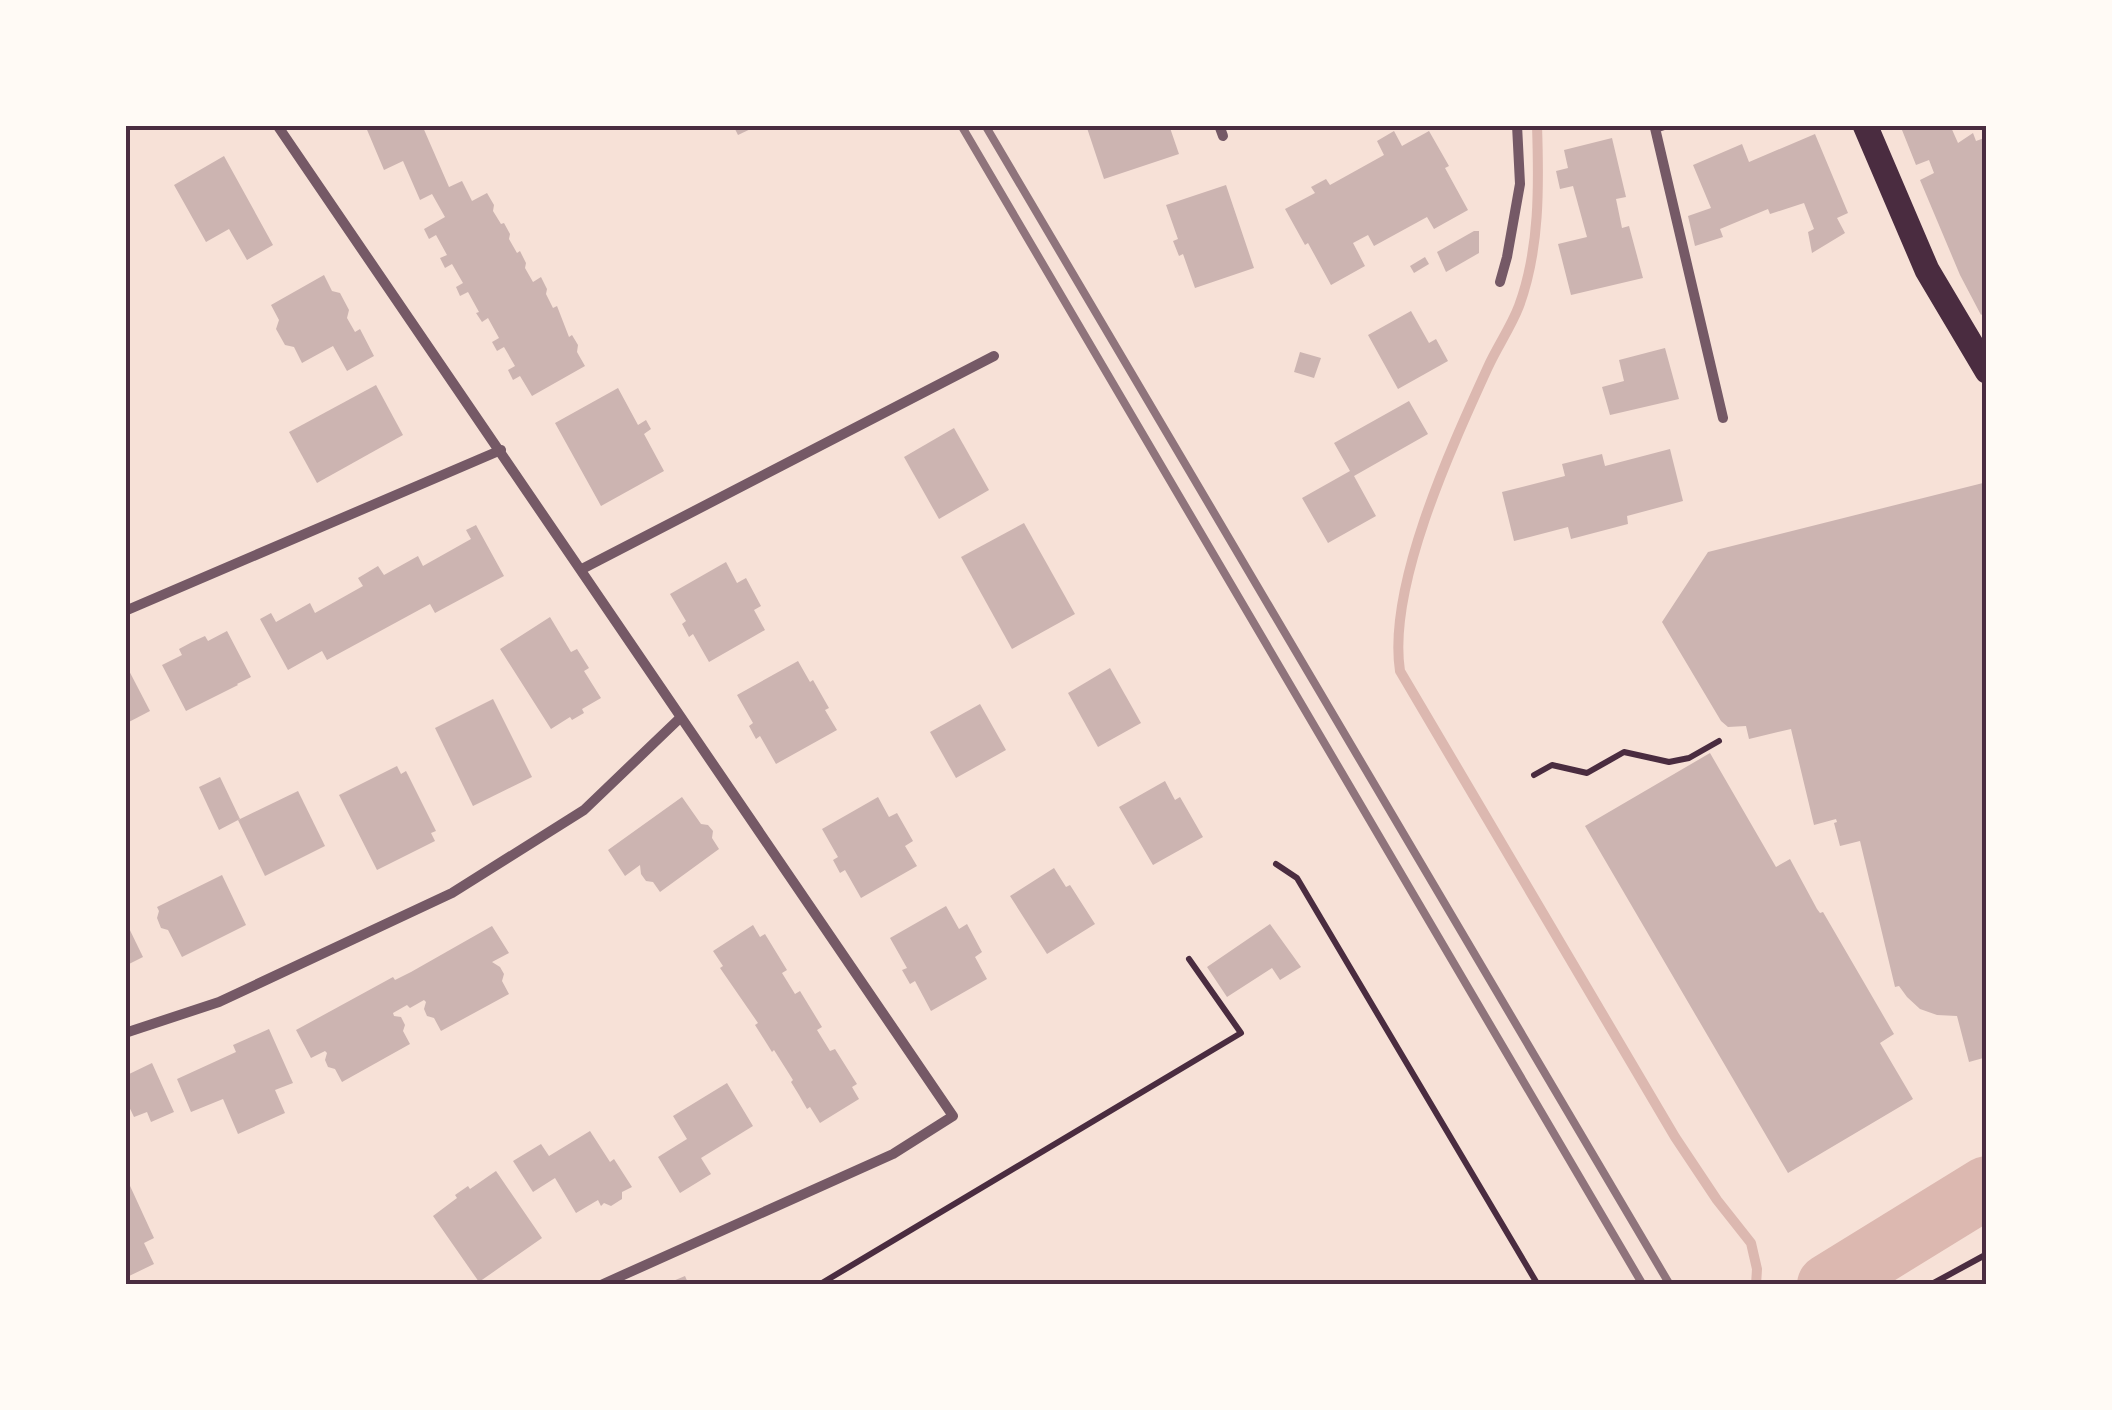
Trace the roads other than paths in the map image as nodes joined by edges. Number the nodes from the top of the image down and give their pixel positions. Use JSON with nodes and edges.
{"nodes":[{"id":1,"x":278,"y":125,"type":"edge"},
{"id":2,"x":1517,"y":125,"type":"edge"},
{"id":3,"x":1664,"y":125,"type":"edge"},
{"id":4,"x":1866,"y":125,"type":"edge"},
{"id":5,"x":1500,"y":282,"type":"dead end"},
{"id":6,"x":994,"y":356,"type":"dead end"},
{"id":7,"x":1987,"y":372,"type":"edge"},
{"id":8,"x":1723,"y":418,"type":"dead end"},
{"id":9,"x":501,"y":450,"type":"junction"},
{"id":10,"x":582,"y":569,"type":"junction"},
{"id":11,"x":125,"y":611,"type":"edge"},
{"id":12,"x":680,"y":718,"type":"junction"},
{"id":13,"x":125,"y":1033,"type":"edge"},
{"id":14,"x":601,"y":1285,"type":"edge"}],
"edges":[{"from":1,"to":9,"type":"street"},
{"from":2,"to":5,"type":"street"},
{"from":3,"to":8,"type":"street"},
{"from":4,"to":7,"type":"main road"},
{"from":6,"to":10,"type":"street"},
{"from":9,"to":10,"type":"street"},
{"from":9,"to":11,"type":"street"},
{"from":10,"to":12,"type":"street"},
{"from":12,"to":13,"type":"street"},
{"from":12,"to":14,"type":"street"}]}
